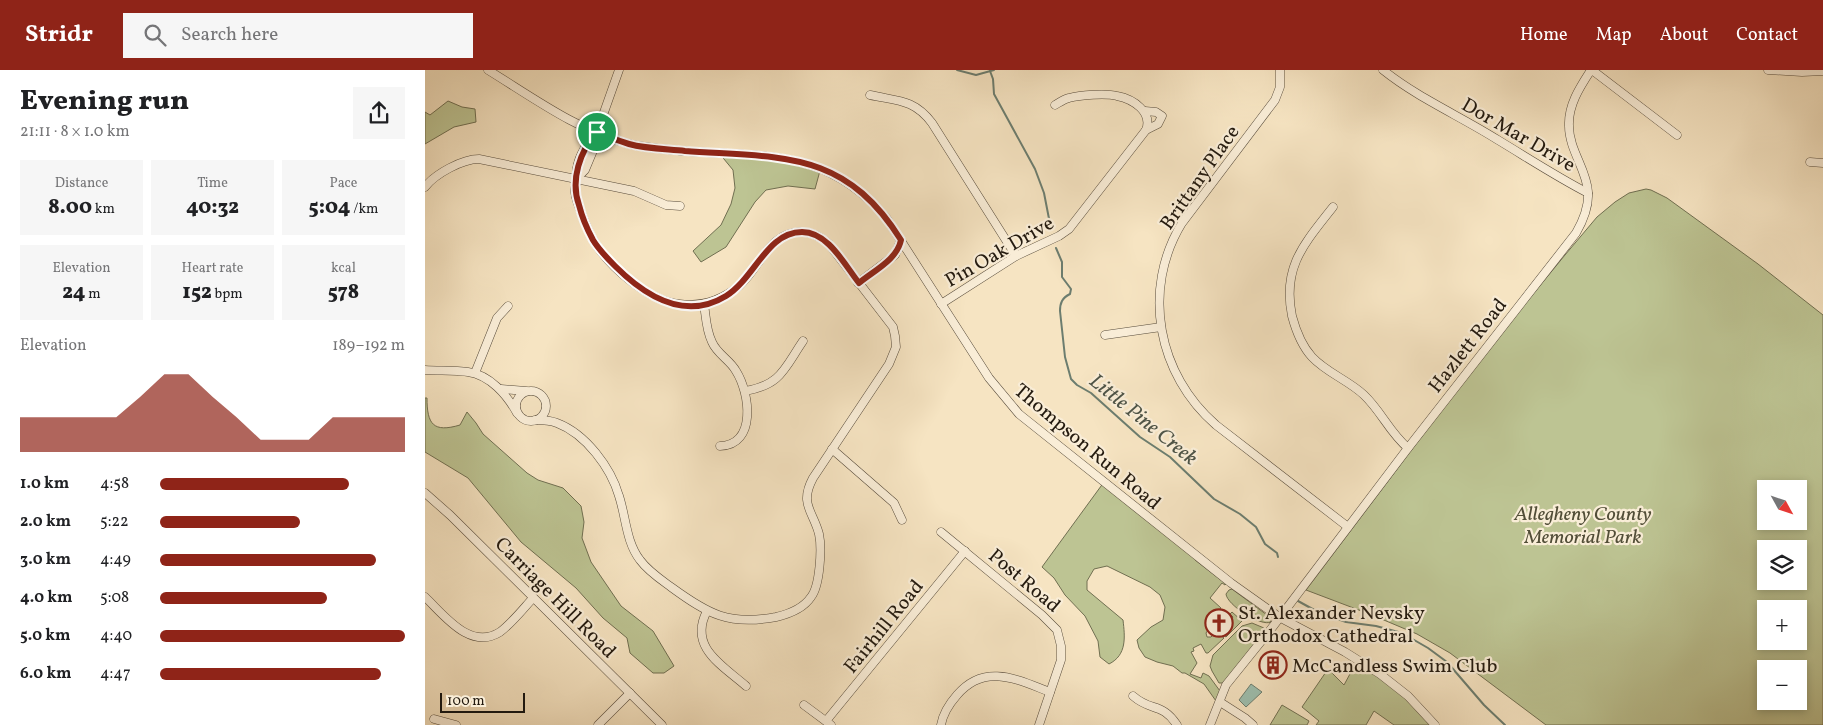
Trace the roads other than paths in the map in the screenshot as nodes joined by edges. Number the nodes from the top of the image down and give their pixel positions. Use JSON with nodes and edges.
{"nodes":[{"id":1,"x":488,"y":70,"type":"edge"},
{"id":2,"x":619,"y":70,"type":"edge"},
{"id":3,"x":1280,"y":70,"type":"edge"},
{"id":4,"x":1383,"y":70,"type":"edge"},
{"id":5,"x":1591,"y":70,"type":"edge"},
{"id":6,"x":1768,"y":70,"type":"edge"},
{"id":7,"x":1823,"y":71,"type":"edge"},
{"id":8,"x":870,"y":95,"type":"dead end"},
{"id":9,"x":1055,"y":105,"type":"dead end"},
{"id":10,"x":1145,"y":112,"type":"junction"},
{"id":11,"x":1146,"y":130,"type":"junction"},
{"id":12,"x":597,"y":132,"type":"junction"},
{"id":13,"x":1677,"y":135,"type":"dead end"},
{"id":14,"x":1810,"y":162,"type":"dead end"},
{"id":15,"x":1823,"y":163,"type":"edge"},
{"id":16,"x":577,"y":178,"type":"junction"},
{"id":17,"x":425,"y":187,"type":"edge"},
{"id":18,"x":1588,"y":193,"type":"junction"},
{"id":19,"x":680,"y":206,"type":"dead end"},
{"id":20,"x":1333,"y":207,"type":"dead end"},
{"id":21,"x":901,"y":240,"type":"junction"},
{"id":22,"x":895,"y":255,"type":"junction"},
{"id":23,"x":911,"y":256,"type":"junction"},
{"id":24,"x":1016,"y":256,"type":"junction"},
{"id":25,"x":859,"y":283,"type":"junction"},
{"id":26,"x":704,"y":304,"type":"junction"},
{"id":27,"x":941,"y":304,"type":"junction"},
{"id":28,"x":508,"y":306,"type":"dead end"},
{"id":29,"x":1161,"y":327,"type":"junction"},
{"id":30,"x":1105,"y":335,"type":"dead end"},
{"id":31,"x":803,"y":341,"type":"dead end"},
{"id":32,"x":425,"y":370,"type":"edge"},
{"id":33,"x":475,"y":373,"type":"junction"},
{"id":34,"x":501,"y":389,"type":"junction"},
{"id":35,"x":528,"y":391,"type":"junction"},
{"id":36,"x":745,"y":391,"type":"junction"},
{"id":37,"x":546,"y":405,"type":"junction"},
{"id":38,"x":517,"y":413,"type":"junction"},
{"id":39,"x":535,"y":420,"type":"junction"},
{"id":40,"x":558,"y":423,"type":"junction"},
{"id":41,"x":720,"y":446,"type":"dead end"},
{"id":42,"x":1408,"y":448,"type":"junction"},
{"id":43,"x":833,"y":449,"type":"junction"},
{"id":44,"x":425,"y":493,"type":"edge"},
{"id":45,"x":902,"y":520,"type":"dead end"},
{"id":46,"x":1348,"y":527,"type":"junction"},
{"id":47,"x":941,"y":532,"type":"dead end"},
{"id":48,"x":965,"y":551,"type":"junction"},
{"id":49,"x":425,"y":597,"type":"edge"},
{"id":50,"x":533,"y":598,"type":"junction"},
{"id":51,"x":707,"y":611,"type":"junction"},
{"id":52,"x":1279,"y":617,"type":"junction"},
{"id":53,"x":746,"y":686,"type":"dead end"},
{"id":54,"x":1050,"y":692,"type":"junction"},
{"id":55,"x":630,"y":693,"type":"junction"},
{"id":56,"x":1133,"y":696,"type":"dead end"},
{"id":57,"x":1220,"y":702,"type":"junction"},
{"id":58,"x":804,"y":705,"type":"dead end"},
{"id":59,"x":434,"y":719,"type":"dead end"},
{"id":60,"x":828,"y":723,"type":"edge"},
{"id":61,"x":456,"y":725,"type":"edge"},
{"id":62,"x":598,"y":725,"type":"edge"},
{"id":63,"x":662,"y":725,"type":"edge"},
{"id":64,"x":941,"y":725,"type":"edge"},
{"id":65,"x":1039,"y":725,"type":"edge"},
{"id":66,"x":1177,"y":725,"type":"edge"},
{"id":67,"x":1210,"y":725,"type":"edge"},
{"id":68,"x":1253,"y":725,"type":"edge"},
{"id":69,"x":1435,"y":725,"type":"edge"}],
"edges":[{"from":1,"to":12,"type":"street","name":"Thompson Run Road"},
{"from":2,"to":12,"type":"street"},
{"from":3,"to":29,"type":"street","name":"Brittany Place"},
{"from":4,"to":18,"type":"street","name":"Dor Mar Drive"},
{"from":5,"to":13,"type":"street"},
{"from":5,"to":18,"type":"street","name":"Hazlett Road"},
{"from":6,"to":7,"type":"street"},
{"from":8,"to":24,"type":"street"},
{"from":9,"to":10,"type":"street","name":"Pin Oak Drive"},
{"from":10,"to":11,"type":"street"},
{"from":10,"to":11,"type":"street","name":"Pin Oak Drive"},
{"from":11,"to":24,"type":"street","name":"Pin Oak Drive"},
{"from":12,"to":16,"type":"street"},
{"from":12,"to":21,"type":"street","name":"Thompson Run Road"},
{"from":14,"to":15,"type":"street"},
{"from":16,"to":17,"type":"street"},
{"from":16,"to":19,"type":"street"},
{"from":16,"to":26,"type":"street"},
{"from":18,"to":42,"type":"street","name":"Hazlett Road"},
{"from":20,"to":42,"type":"street"},
{"from":21,"to":22,"type":"street"},
{"from":21,"to":23,"type":"street","name":"Thompson Run Road"},
{"from":22,"to":23,"type":"street"},
{"from":22,"to":25,"type":"street"},
{"from":23,"to":27,"type":"street","name":"Thompson Run Road"},
{"from":24,"to":27,"type":"street","name":"Pin Oak Drive"},
{"from":25,"to":26,"type":"street"},
{"from":25,"to":43,"type":"street"},
{"from":26,"to":36,"type":"street"},
{"from":27,"to":52,"type":"street","name":"Thompson Run Road"},
{"from":28,"to":33,"type":"street"},
{"from":29,"to":30,"type":"street"},
{"from":29,"to":46,"type":"street","name":"Brittany Place"},
{"from":31,"to":36,"type":"street"},
{"from":32,"to":33,"type":"street"},
{"from":33,"to":34,"type":"street"},
{"from":34,"to":35,"type":"street"},
{"from":34,"to":38,"type":"street"},
{"from":35,"to":37,"type":"street"},
{"from":35,"to":38,"type":"street"},
{"from":36,"to":41,"type":"street"},
{"from":37,"to":39,"type":"street"},
{"from":37,"to":40,"type":"street"},
{"from":38,"to":39,"type":"street"},
{"from":39,"to":40,"type":"street"},
{"from":40,"to":51,"type":"street"},
{"from":42,"to":46,"type":"street","name":"Hazlett Road"},
{"from":43,"to":45,"type":"street"},
{"from":43,"to":51,"type":"street"},
{"from":44,"to":50,"type":"street","name":"Carriage Hill Road"},
{"from":46,"to":52,"type":"street","name":"Hazlett Road"},
{"from":47,"to":48,"type":"street","name":"Post Road"},
{"from":48,"to":54,"type":"street","name":"Post Road"},
{"from":48,"to":60,"type":"street","name":"Fairhill Road"},
{"from":49,"to":50,"type":"street"},
{"from":50,"to":55,"type":"street","name":"Carriage Hill Road"},
{"from":51,"to":53,"type":"street"},
{"from":52,"to":57,"type":"street","name":"Hazlett Road"},
{"from":52,"to":69,"type":"street","name":"Thompson Run Road"},
{"from":54,"to":64,"type":"street"},
{"from":54,"to":65,"type":"street","name":"Post Road"},
{"from":55,"to":62,"type":"street"},
{"from":55,"to":63,"type":"street","name":"Carriage Hill Road"},
{"from":56,"to":66,"type":"street"},
{"from":57,"to":67,"type":"street","name":"Hazlett Road"},
{"from":57,"to":68,"type":"street"},
{"from":58,"to":60,"type":"street"},
{"from":59,"to":61,"type":"street"}]}
